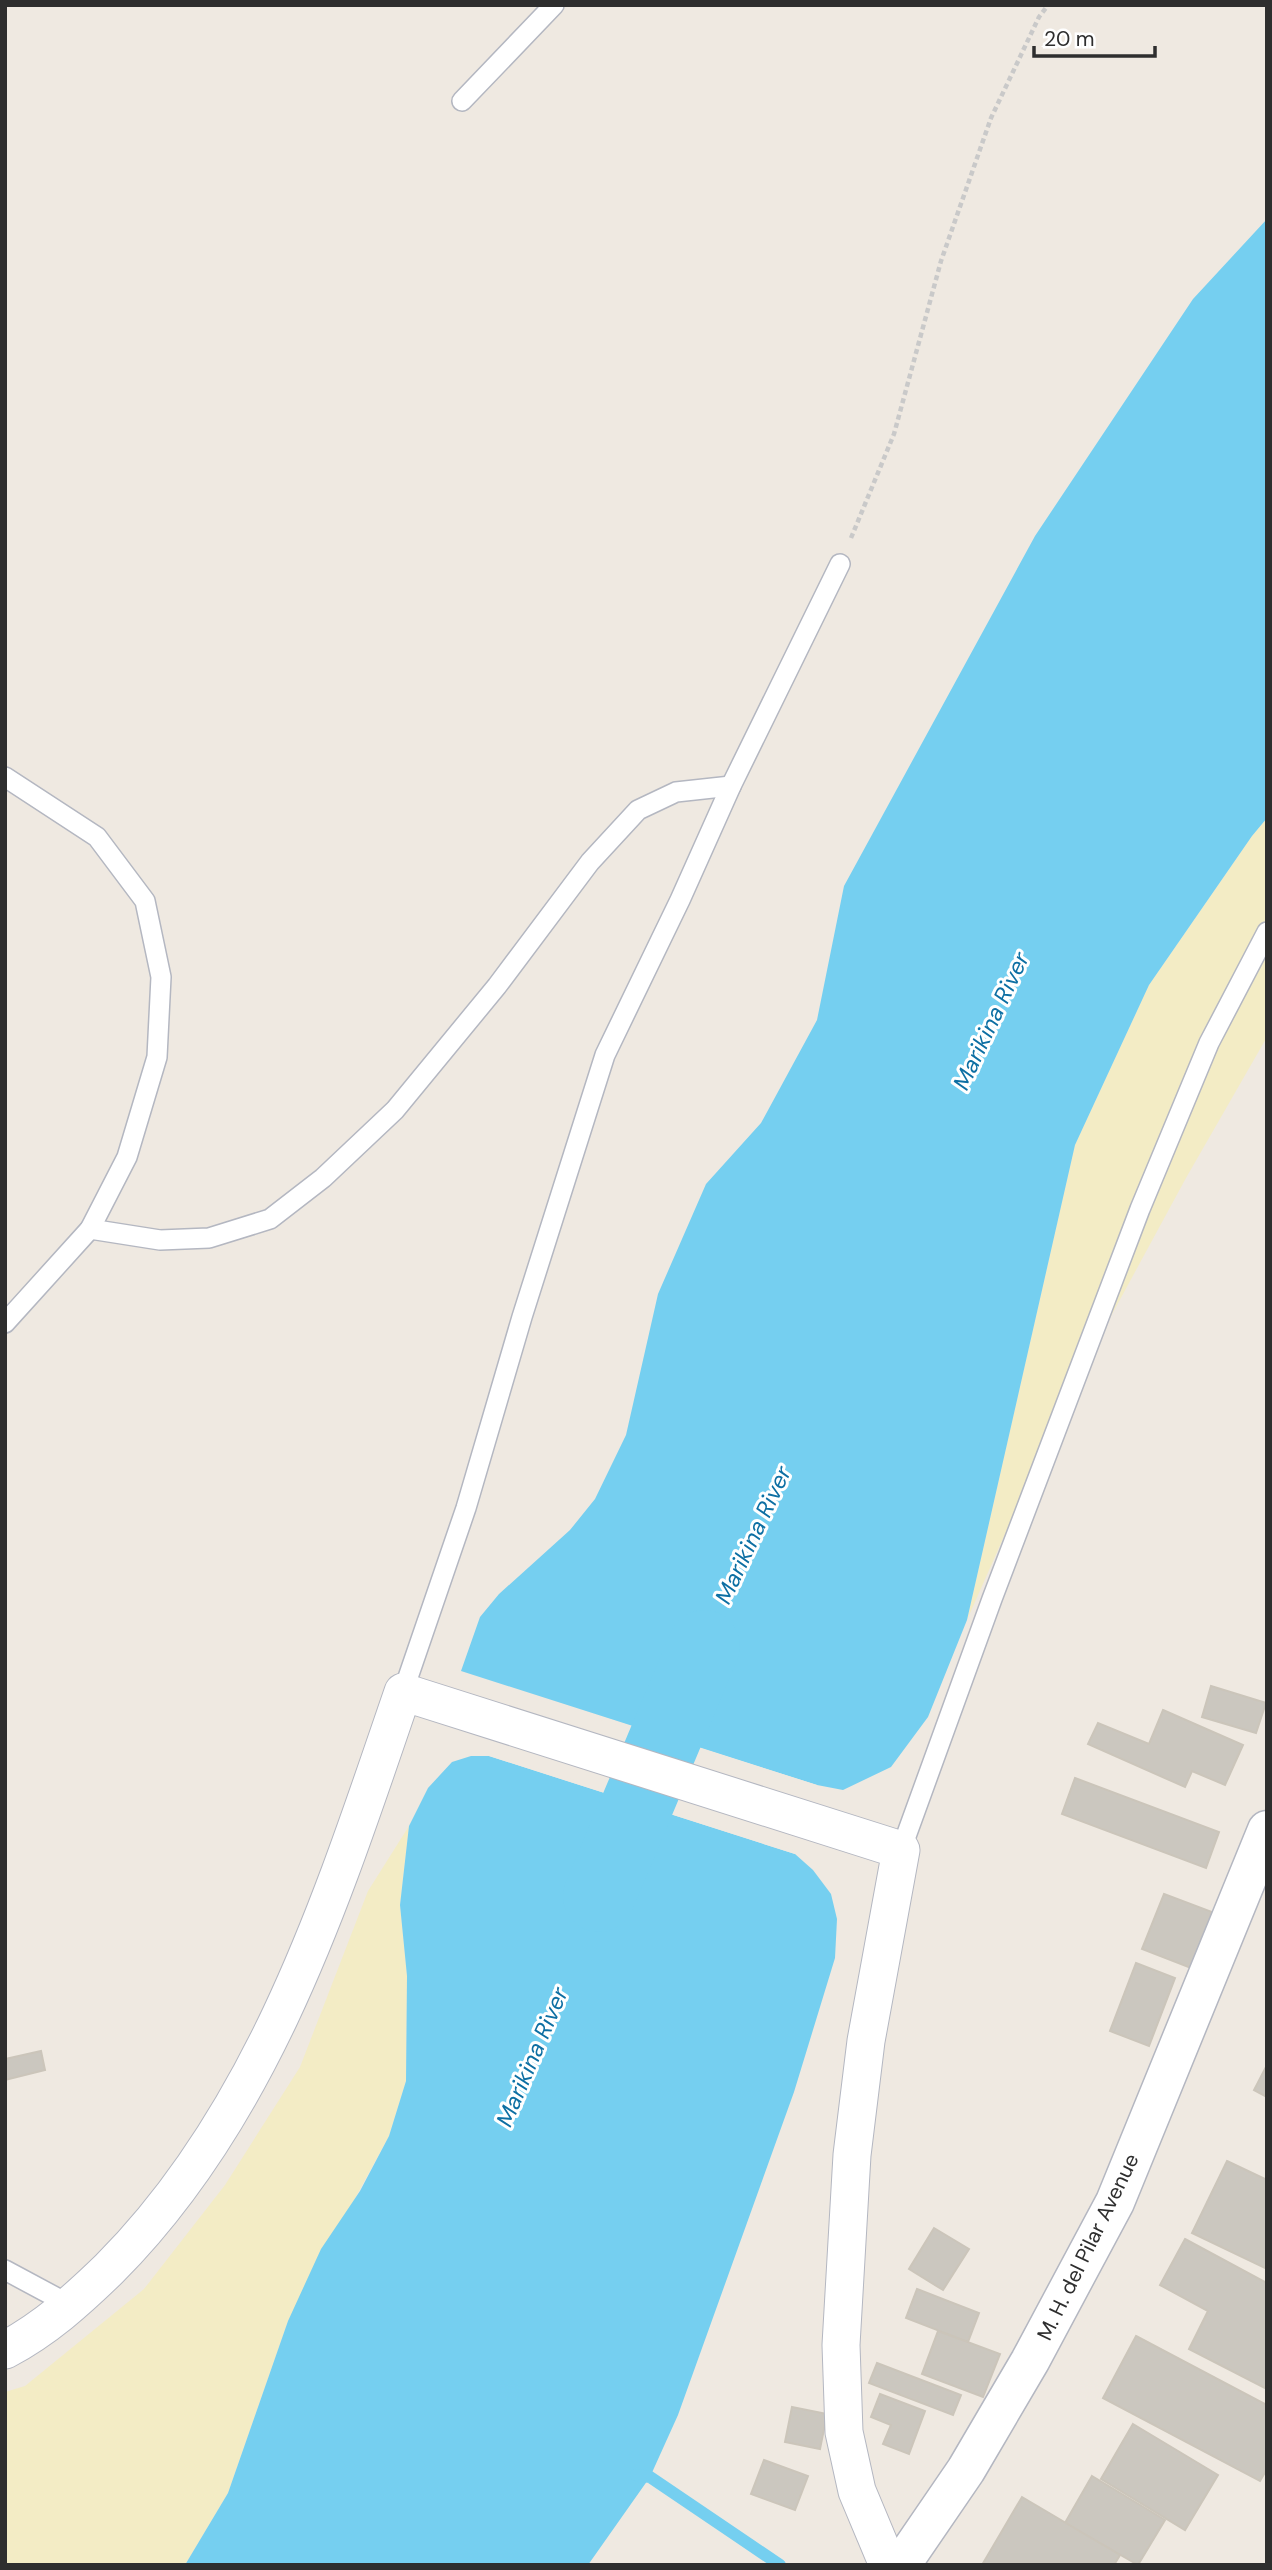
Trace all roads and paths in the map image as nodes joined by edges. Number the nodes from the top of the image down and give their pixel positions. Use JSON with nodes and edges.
{"nodes":[{"id":1,"x":554,"y":5,"type":"edge"},
{"id":2,"x":1048,"y":5,"type":"edge"},
{"id":3,"x":462,"y":101,"type":"dead end"},
{"id":4,"x":840,"y":564,"type":"joint"},
{"id":5,"x":5,"y":778,"type":"edge"},
{"id":6,"x":731,"y":786,"type":"junction"},
{"id":7,"x":1267,"y":932,"type":"edge"},
{"id":8,"x":90,"y":1228,"type":"junction"},
{"id":9,"x":5,"y":1323,"type":"edge"},
{"id":10,"x":403,"y":1692,"type":"junction"},
{"id":11,"x":1267,"y":1830,"type":"edge"},
{"id":12,"x":901,"y":1850,"type":"junction"},
{"id":13,"x":5,"y":2270,"type":"edge"},
{"id":14,"x":72,"y":2306,"type":"junction"},
{"id":15,"x":5,"y":2350,"type":"edge"},
{"id":16,"x":888,"y":2565,"type":"edge"},
{"id":17,"x":901,"y":2565,"type":"edge"}],
"edges":[{"from":1,"to":3,"type":"lane"},
{"from":2,"to":4,"type":"path"},
{"from":4,"to":6,"type":"lane"},
{"from":5,"to":8,"type":"lane"},
{"from":6,"to":8,"type":"lane"},
{"from":6,"to":10,"type":"lane"},
{"from":7,"to":12,"type":"lane"},
{"from":8,"to":9,"type":"lane"},
{"from":10,"to":12,"type":"street"},
{"from":10,"to":14,"type":"street"},
{"from":11,"to":17,"type":"street","name":"M. H. del Pilar Avenue"},
{"from":12,"to":16,"type":"street"},
{"from":13,"to":14,"type":"lane"},
{"from":14,"to":15,"type":"street"}]}
